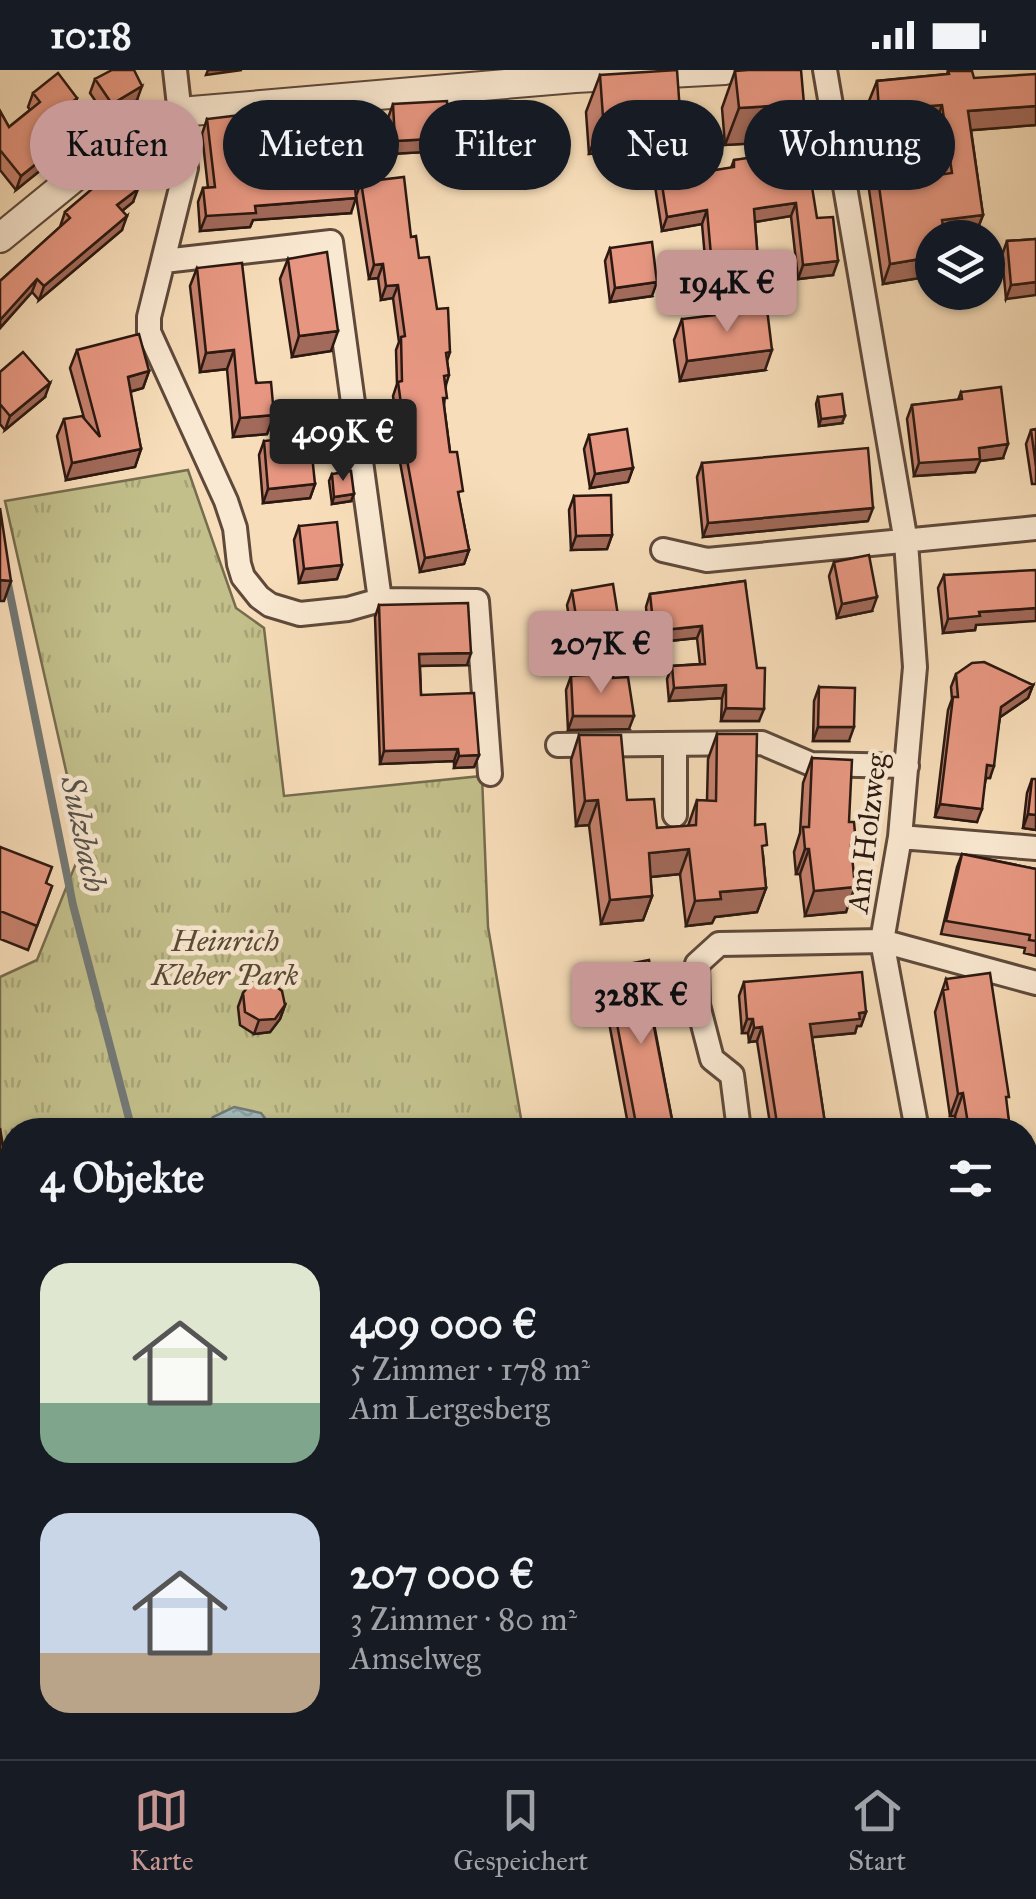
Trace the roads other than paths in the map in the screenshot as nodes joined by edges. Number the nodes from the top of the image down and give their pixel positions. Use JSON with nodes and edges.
{"nodes":[{"id":1,"x":175,"y":70,"type":"edge"},
{"id":2,"x":725,"y":70,"type":"edge"},
{"id":3,"x":825,"y":70,"type":"edge"},
{"id":4,"x":436,"y":81,"type":"edge"},
{"id":5,"x":179,"y":100,"type":"edge"},
{"id":6,"x":203,"y":109,"type":"edge"},
{"id":7,"x":59,"y":190,"type":"edge"},
{"id":8,"x":181,"y":190,"type":"edge"},
{"id":9,"x":0,"y":238,"type":"edge"},
{"id":10,"x":164,"y":260,"type":"junction"},
{"id":11,"x":1036,"y":528,"type":"edge"},
{"id":12,"x":906,"y":542,"type":"junction"},
{"id":13,"x":663,"y":550,"type":"dead end"},
{"id":14,"x":380,"y":600,"type":"junction"},
{"id":15,"x":675,"y":744,"type":"junction"},
{"id":16,"x":558,"y":745,"type":"dead end"},
{"id":17,"x":907,"y":766,"type":"junction"},
{"id":18,"x":490,"y":774,"type":"dead end"},
{"id":19,"x":674,"y":816,"type":"dead end"},
{"id":20,"x":900,"y":838,"type":"junction"},
{"id":21,"x":1036,"y":848,"type":"edge"},
{"id":22,"x":882,"y":941,"type":"junction"},
{"id":23,"x":1036,"y":983,"type":"edge"},
{"id":24,"x":738,"y":1118,"type":"edge"},
{"id":25,"x":915,"y":1118,"type":"edge"}],
"edges":[{"from":1,"to":5,"type":"street"},
{"from":2,"to":4,"type":"street"},
{"from":3,"to":12,"type":"street","name":"Am Holzweg"},
{"from":4,"to":6,"type":"street"},
{"from":7,"to":9,"type":"street"},
{"from":8,"to":10,"type":"street"},
{"from":10,"to":14,"type":"street"},
{"from":10,"to":14,"type":"street"},
{"from":11,"to":12,"type":"street"},
{"from":12,"to":13,"type":"street"},
{"from":12,"to":17,"type":"street","name":"Am Holzweg"},
{"from":14,"to":18,"type":"street"},
{"from":15,"to":16,"type":"street"},
{"from":15,"to":17,"type":"street"},
{"from":15,"to":19,"type":"street"},
{"from":17,"to":20,"type":"street","name":"Am Holzweg"},
{"from":20,"to":21,"type":"street"},
{"from":20,"to":22,"type":"street","name":"Am Holzweg"},
{"from":22,"to":23,"type":"street"},
{"from":22,"to":24,"type":"street"},
{"from":22,"to":25,"type":"street","name":"Am Holzweg"}]}
